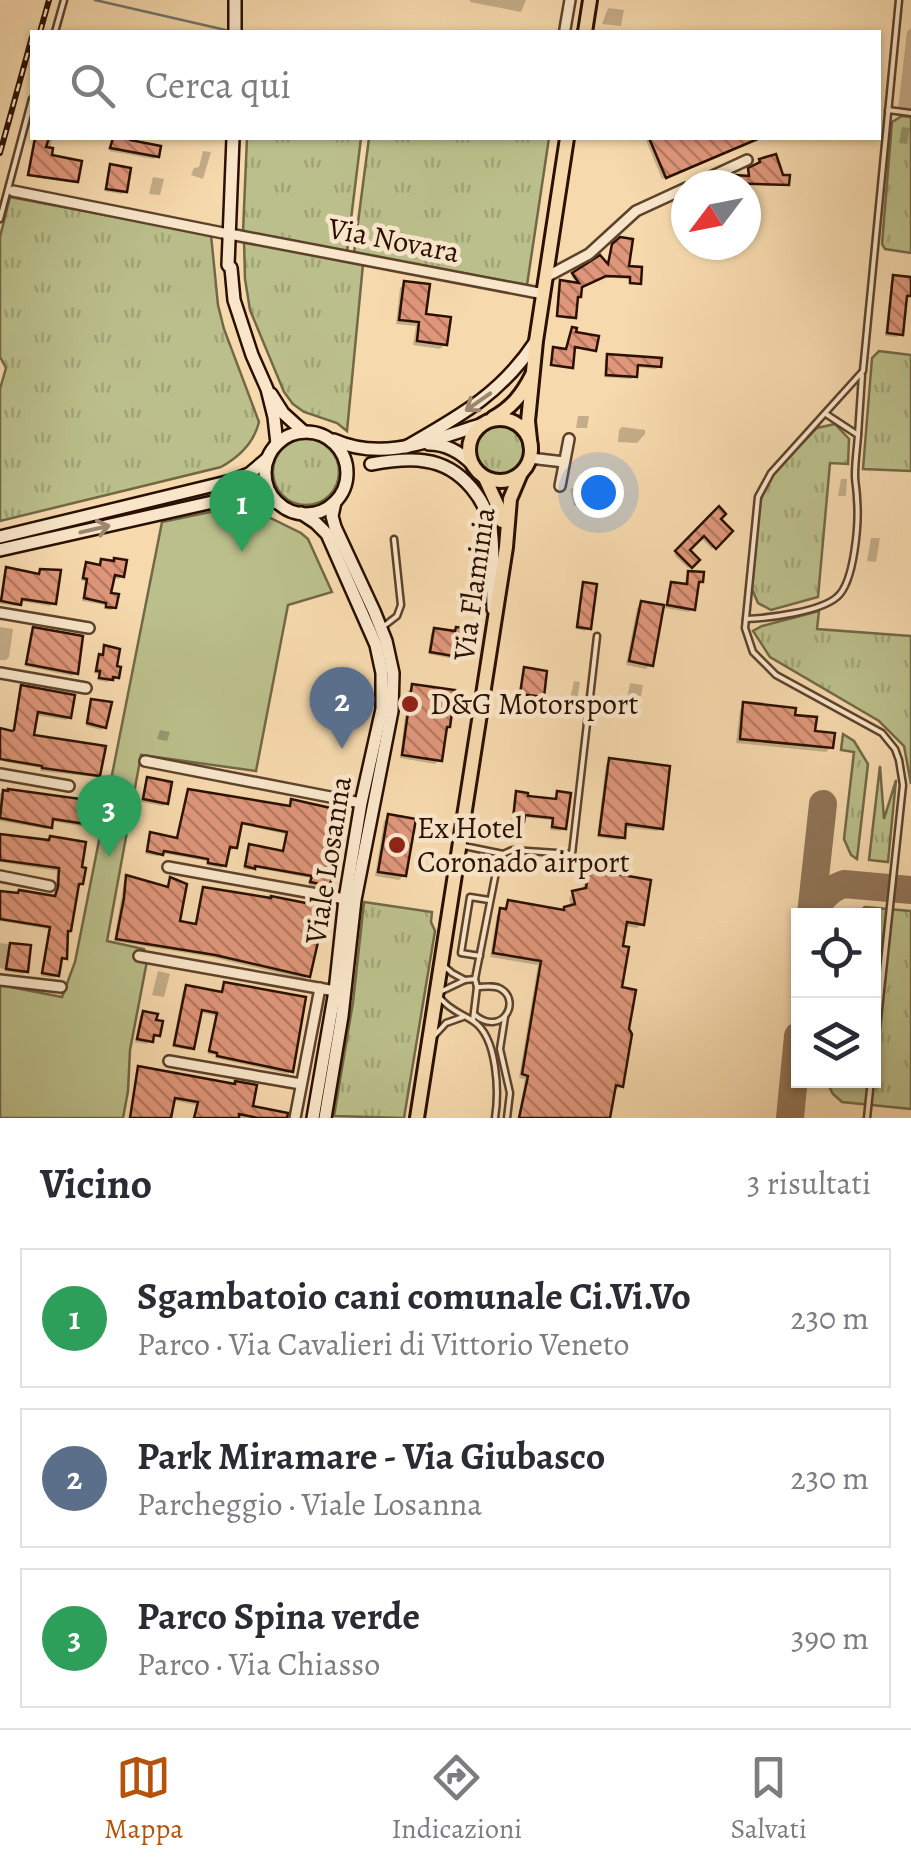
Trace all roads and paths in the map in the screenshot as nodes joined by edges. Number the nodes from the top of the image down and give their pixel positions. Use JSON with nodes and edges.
{"nodes":[{"id":1,"x":235,"y":0,"type":"edge"},
{"id":2,"x":570,"y":0,"type":"edge"},
{"id":3,"x":582,"y":0,"type":"edge"},
{"id":4,"x":590,"y":0,"type":"edge"},
{"id":5,"x":900,"y":0,"type":"edge"},
{"id":6,"x":64,"y":1,"type":"edge"},
{"id":7,"x":586,"y":28,"type":"edge"},
{"id":8,"x":565,"y":29,"type":"dead end"},
{"id":9,"x":56,"y":30,"type":"edge"},
{"id":10,"x":235,"y":30,"type":"edge"},
{"id":11,"x":30,"y":106,"type":"edge"},
{"id":12,"x":888,"y":110,"type":"junction"},
{"id":13,"x":911,"y":114,"type":"edge"},
{"id":14,"x":233,"y":140,"type":"edge"},
{"id":15,"x":567,"y":140,"type":"edge"},
{"id":16,"x":747,"y":160,"type":"dead end"},
{"id":17,"x":726,"y":170,"type":"edge"},
{"id":18,"x":13,"y":191,"type":"dead end"},
{"id":19,"x":671,"y":195,"type":"edge"},
{"id":20,"x":0,"y":219,"type":"edge"},
{"id":21,"x":232,"y":234,"type":"junction"},
{"id":22,"x":546,"y":277,"type":"junction"},
{"id":23,"x":544,"y":294,"type":"junction"},
{"id":24,"x":536,"y":341,"type":"junction"},
{"id":25,"x":863,"y":371,"type":"junction"},
{"id":26,"x":533,"y":373,"type":"junction"},
{"id":27,"x":267,"y":389,"type":"junction"},
{"id":28,"x":826,"y":414,"type":"junction"},
{"id":29,"x":483,"y":424,"type":"junction"},
{"id":30,"x":304,"y":432,"type":"junction"},
{"id":31,"x":858,"y":436,"type":"junction"},
{"id":32,"x":327,"y":437,"type":"junction"},
{"id":33,"x":569,"y":439,"type":"dead end"},
{"id":34,"x":276,"y":444,"type":"junction"},
{"id":35,"x":406,"y":447,"type":"junction"},
{"id":36,"x":530,"y":454,"type":"junction"},
{"id":37,"x":268,"y":458,"type":"junction"},
{"id":38,"x":564,"y":462,"type":"junction"},
{"id":39,"x":371,"y":464,"type":"junction"},
{"id":40,"x":472,"y":464,"type":"junction"},
{"id":41,"x":521,"y":473,"type":"junction"},
{"id":42,"x":485,"y":478,"type":"junction"},
{"id":43,"x":346,"y":481,"type":"junction"},
{"id":44,"x":560,"y":486,"type":"dead end"},
{"id":45,"x":335,"y":502,"type":"junction"},
{"id":46,"x":278,"y":503,"type":"junction"},
{"id":47,"x":301,"y":513,"type":"junction"},
{"id":48,"x":0,"y":537,"type":"edge"},
{"id":49,"x":394,"y":539,"type":"dead end"},
{"id":50,"x":506,"y":547,"type":"junction"},
{"id":51,"x":0,"y":550,"type":"edge"},
{"id":52,"x":0,"y":613,"type":"edge"},
{"id":53,"x":746,"y":619,"type":"junction"},
{"id":54,"x":494,"y":626,"type":"junction"},
{"id":55,"x":89,"y":628,"type":"dead end"},
{"id":56,"x":381,"y":630,"type":"junction"},
{"id":57,"x":597,"y":636,"type":"dead end"},
{"id":58,"x":0,"y":673,"type":"edge"},
{"id":59,"x":86,"y":688,"type":"dead end"},
{"id":60,"x":145,"y":761,"type":"dead end"},
{"id":61,"x":0,"y":774,"type":"edge"},
{"id":62,"x":68,"y":786,"type":"dead end"},
{"id":63,"x":361,"y":803,"type":"junction"},
{"id":64,"x":460,"y":846,"type":"junction"},
{"id":65,"x":503,"y":854,"type":"junction"},
{"id":66,"x":168,"y":867,"type":"dead end"},
{"id":67,"x":0,"y":876,"type":"edge"},
{"id":68,"x":50,"y":886,"type":"dead end"},
{"id":69,"x":345,"y":899,"type":"junction"},
{"id":70,"x":490,"y":900,"type":"junction"},
{"id":71,"x":138,"y":956,"type":"dead end"},
{"id":72,"x":480,"y":956,"type":"junction"},
{"id":73,"x":441,"y":962,"type":"junction"},
{"id":74,"x":475,"y":978,"type":"junction"},
{"id":75,"x":0,"y":980,"type":"edge"},
{"id":76,"x":465,"y":980,"type":"junction"},
{"id":77,"x":478,"y":987,"type":"junction"},
{"id":78,"x":61,"y":988,"type":"dead end"},
{"id":79,"x":320,"y":988,"type":"junction"},
{"id":80,"x":335,"y":991,"type":"junction"},
{"id":81,"x":436,"y":994,"type":"junction"},
{"id":82,"x":880,"y":998,"type":"edge"},
{"id":83,"x":473,"y":1013,"type":"junction"},
{"id":84,"x":462,"y":1017,"type":"junction"},
{"id":85,"x":505,"y":1017,"type":"junction"},
{"id":86,"x":473,"y":1020,"type":"junction"},
{"id":87,"x":429,"y":1040,"type":"junction"},
{"id":88,"x":169,"y":1062,"type":"dead end"},
{"id":89,"x":302,"y":1084,"type":"junction"},
{"id":90,"x":870,"y":1088,"type":"edge"},
{"id":91,"x":295,"y":1118,"type":"edge"},
{"id":92,"x":313,"y":1118,"type":"edge"},
{"id":93,"x":325,"y":1118,"type":"edge"},
{"id":94,"x":417,"y":1118,"type":"edge"},
{"id":95,"x":495,"y":1118,"type":"edge"},
{"id":96,"x":507,"y":1118,"type":"edge"},
{"id":97,"x":867,"y":1118,"type":"edge"}],
"edges":[{"from":1,"to":10,"type":"main road"},
{"from":2,"to":8,"type":"street"},
{"from":3,"to":7,"type":"street"},
{"from":4,"to":7,"type":"main road"},
{"from":5,"to":12,"type":"lane"},
{"from":6,"to":9,"type":"lane"},
{"from":11,"to":20,"type":"lane"},
{"from":12,"to":13,"type":"lane"},
{"from":12,"to":25,"type":"lane"},
{"from":14,"to":21,"type":"main road"},
{"from":15,"to":22,"type":"main road"},
{"from":16,"to":17,"type":"street"},
{"from":18,"to":21,"type":"street","name":"Via Novara"},
{"from":19,"to":22,"type":"street"},
{"from":21,"to":23,"type":"street","name":"Via Novara"},
{"from":21,"to":27,"type":"main road"},
{"from":22,"to":23,"type":"main road"},
{"from":23,"to":24,"type":"main road"},
{"from":24,"to":26,"type":"main road"},
{"from":24,"to":35,"type":"main road","one_way":true},
{"from":25,"to":28,"type":"lane"},
{"from":25,"to":31,"type":"lane"},
{"from":26,"to":29,"type":"main road"},
{"from":26,"to":36,"type":"main road"},
{"from":27,"to":30,"type":"main road"},
{"from":27,"to":34,"type":"main road"},
{"from":28,"to":31,"type":"lane"},
{"from":28,"to":53,"type":"lane"},
{"from":29,"to":35,"type":"main road"},
{"from":29,"to":36,"type":"main road"},
{"from":29,"to":40,"type":"main road"},
{"from":30,"to":32,"type":"main road"},
{"from":30,"to":34,"type":"main road"},
{"from":31,"to":53,"type":"lane"},
{"from":32,"to":35,"type":"main road"},
{"from":32,"to":43,"type":"main road"},
{"from":33,"to":38,"type":"street"},
{"from":34,"to":37,"type":"main road"},
{"from":35,"to":39,"type":"main road"},
{"from":35,"to":40,"type":"main road"},
{"from":36,"to":38,"type":"street"},
{"from":36,"to":41,"type":"main road"},
{"from":37,"to":46,"type":"main road"},
{"from":37,"to":48,"type":"main road"},
{"from":38,"to":44,"type":"street"},
{"from":39,"to":43,"type":"main road"},
{"from":39,"to":54,"type":"main road"},
{"from":40,"to":42,"type":"main road"},
{"from":41,"to":42,"type":"main road"},
{"from":41,"to":50,"type":"main road","name":"Via Flaminia"},
{"from":42,"to":50,"type":"main road"},
{"from":43,"to":45,"type":"main road"},
{"from":45,"to":47,"type":"main road"},
{"from":45,"to":56,"type":"main road","name":"Viale Losanna"},
{"from":46,"to":47,"type":"main road"},
{"from":51,"to":46,"type":"main road","one_way":true},
{"from":47,"to":63,"type":"main road","name":"Viale Losanna"},
{"from":49,"to":56,"type":"lane"},
{"from":50,"to":54,"type":"main road","name":"Via Flaminia"},
{"from":52,"to":55,"type":"street"},
{"from":53,"to":82,"type":"lane"},
{"from":54,"to":64,"type":"main road","name":"Via Flaminia"},
{"from":56,"to":93,"type":"main road","name":"Viale Losanna"},
{"from":57,"to":65,"type":"lane"},
{"from":58,"to":59,"type":"street"},
{"from":60,"to":63,"type":"street"},
{"from":61,"to":62,"type":"street"},
{"from":63,"to":69,"type":"main road","name":"Viale Losanna"},
{"from":64,"to":65,"type":"lane"},
{"from":64,"to":73,"type":"main road","name":"Via Flaminia"},
{"from":65,"to":70,"type":"lane"},
{"from":66,"to":69,"type":"street"},
{"from":67,"to":68,"type":"street"},
{"from":69,"to":80,"type":"main road","name":"Viale Losanna"},
{"from":70,"to":72,"type":"lane"},
{"from":70,"to":72,"type":"lane"},
{"from":71,"to":79,"type":"street"},
{"from":72,"to":74,"type":"lane"},
{"from":73,"to":76,"type":"lane"},
{"from":73,"to":81,"type":"main road","name":"Via Flaminia"},
{"from":74,"to":76,"type":"lane"},
{"from":74,"to":77,"type":"lane"},
{"from":75,"to":78,"type":"street"},
{"from":76,"to":81,"type":"lane"},
{"from":77,"to":83,"type":"lane"},
{"from":77,"to":85,"type":"lane"},
{"from":79,"to":80,"type":"street"},
{"from":79,"to":89,"type":"street","name":"Viale Losanna"},
{"from":80,"to":92,"type":"main road","name":"Viale Losanna"},
{"from":81,"to":84,"type":"lane"},
{"from":81,"to":87,"type":"main road","name":"Via Flaminia"},
{"from":83,"to":85,"type":"lane"},
{"from":83,"to":86,"type":"lane"},
{"from":84,"to":86,"type":"lane"},
{"from":84,"to":87,"type":"lane"},
{"from":85,"to":96,"type":"lane"},
{"from":86,"to":95,"type":"lane"},
{"from":87,"to":94,"type":"main road","name":"Via Flaminia"},
{"from":88,"to":89,"type":"street"},
{"from":89,"to":91,"type":"street","name":"Viale Losanna"},
{"from":90,"to":97,"type":"lane"}]}
